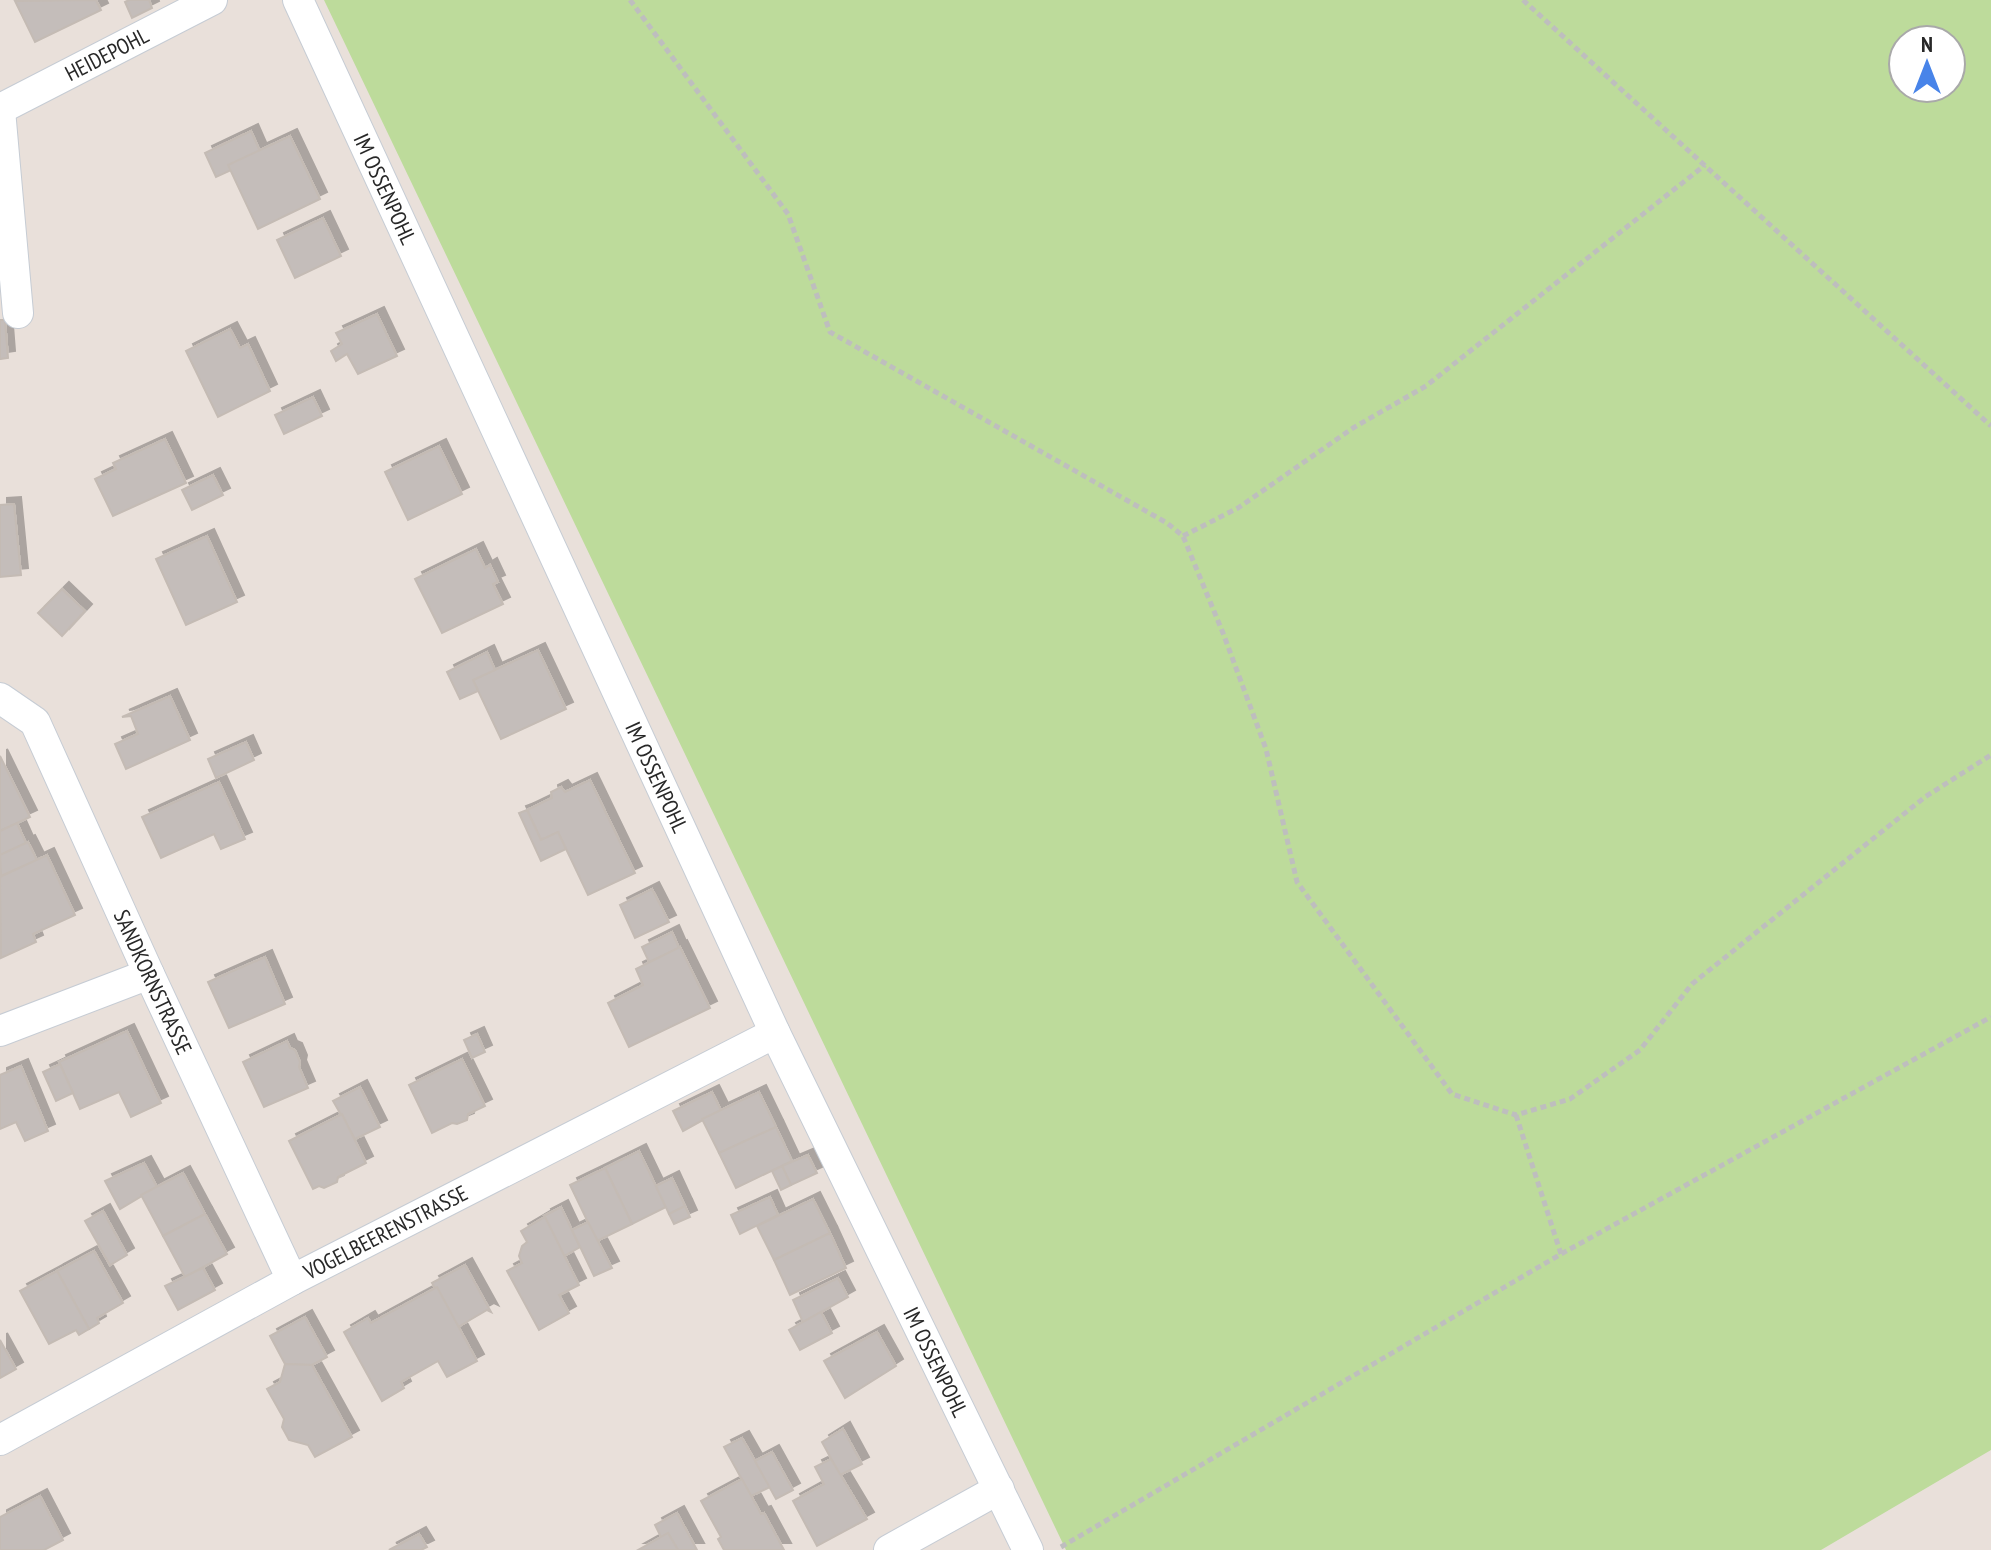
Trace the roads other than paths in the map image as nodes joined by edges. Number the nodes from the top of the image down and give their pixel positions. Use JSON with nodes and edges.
{"nodes":[{"id":1,"x":212,"y":0,"type":"edge"},
{"id":2,"x":298,"y":0,"type":"edge"},
{"id":3,"x":0,"y":109,"type":"edge"},
{"id":4,"x":18,"y":313,"type":"dead end"},
{"id":5,"x":0,"y":698,"type":"edge"},
{"id":6,"x":149,"y":974,"type":"junction"},
{"id":7,"x":0,"y":1031,"type":"edge"},
{"id":8,"x":775,"y":1033,"type":"junction"},
{"id":9,"x":292,"y":1280,"type":"junction"},
{"id":10,"x":0,"y":1440,"type":"edge"},
{"id":11,"x":999,"y":1489,"type":"junction"},
{"id":12,"x":889,"y":1550,"type":"edge"},
{"id":13,"x":1028,"y":1550,"type":"edge"}],
"edges":[{"from":1,"to":3,"type":"street","name":"HEIDEPOHL"},
{"from":2,"to":8,"type":"street","name":"IM OSSENPOHL"},
{"from":3,"to":4,"type":"street","name":"HEIDEPOHL"},
{"from":5,"to":6,"type":"street","name":"SANDKORNSTRASSE"},
{"from":6,"to":7,"type":"street"},
{"from":6,"to":9,"type":"street","name":"SANDKORNSTRASSE"},
{"from":8,"to":9,"type":"street","name":"VOGELBEERENSTRASSE"},
{"from":8,"to":11,"type":"street","name":"IM OSSENPOHL"},
{"from":9,"to":10,"type":"street","name":"VOGELBEERENSTRASSE"},
{"from":11,"to":12,"type":"street"},
{"from":11,"to":13,"type":"street","name":"IM OSSENPOHL"}]}
